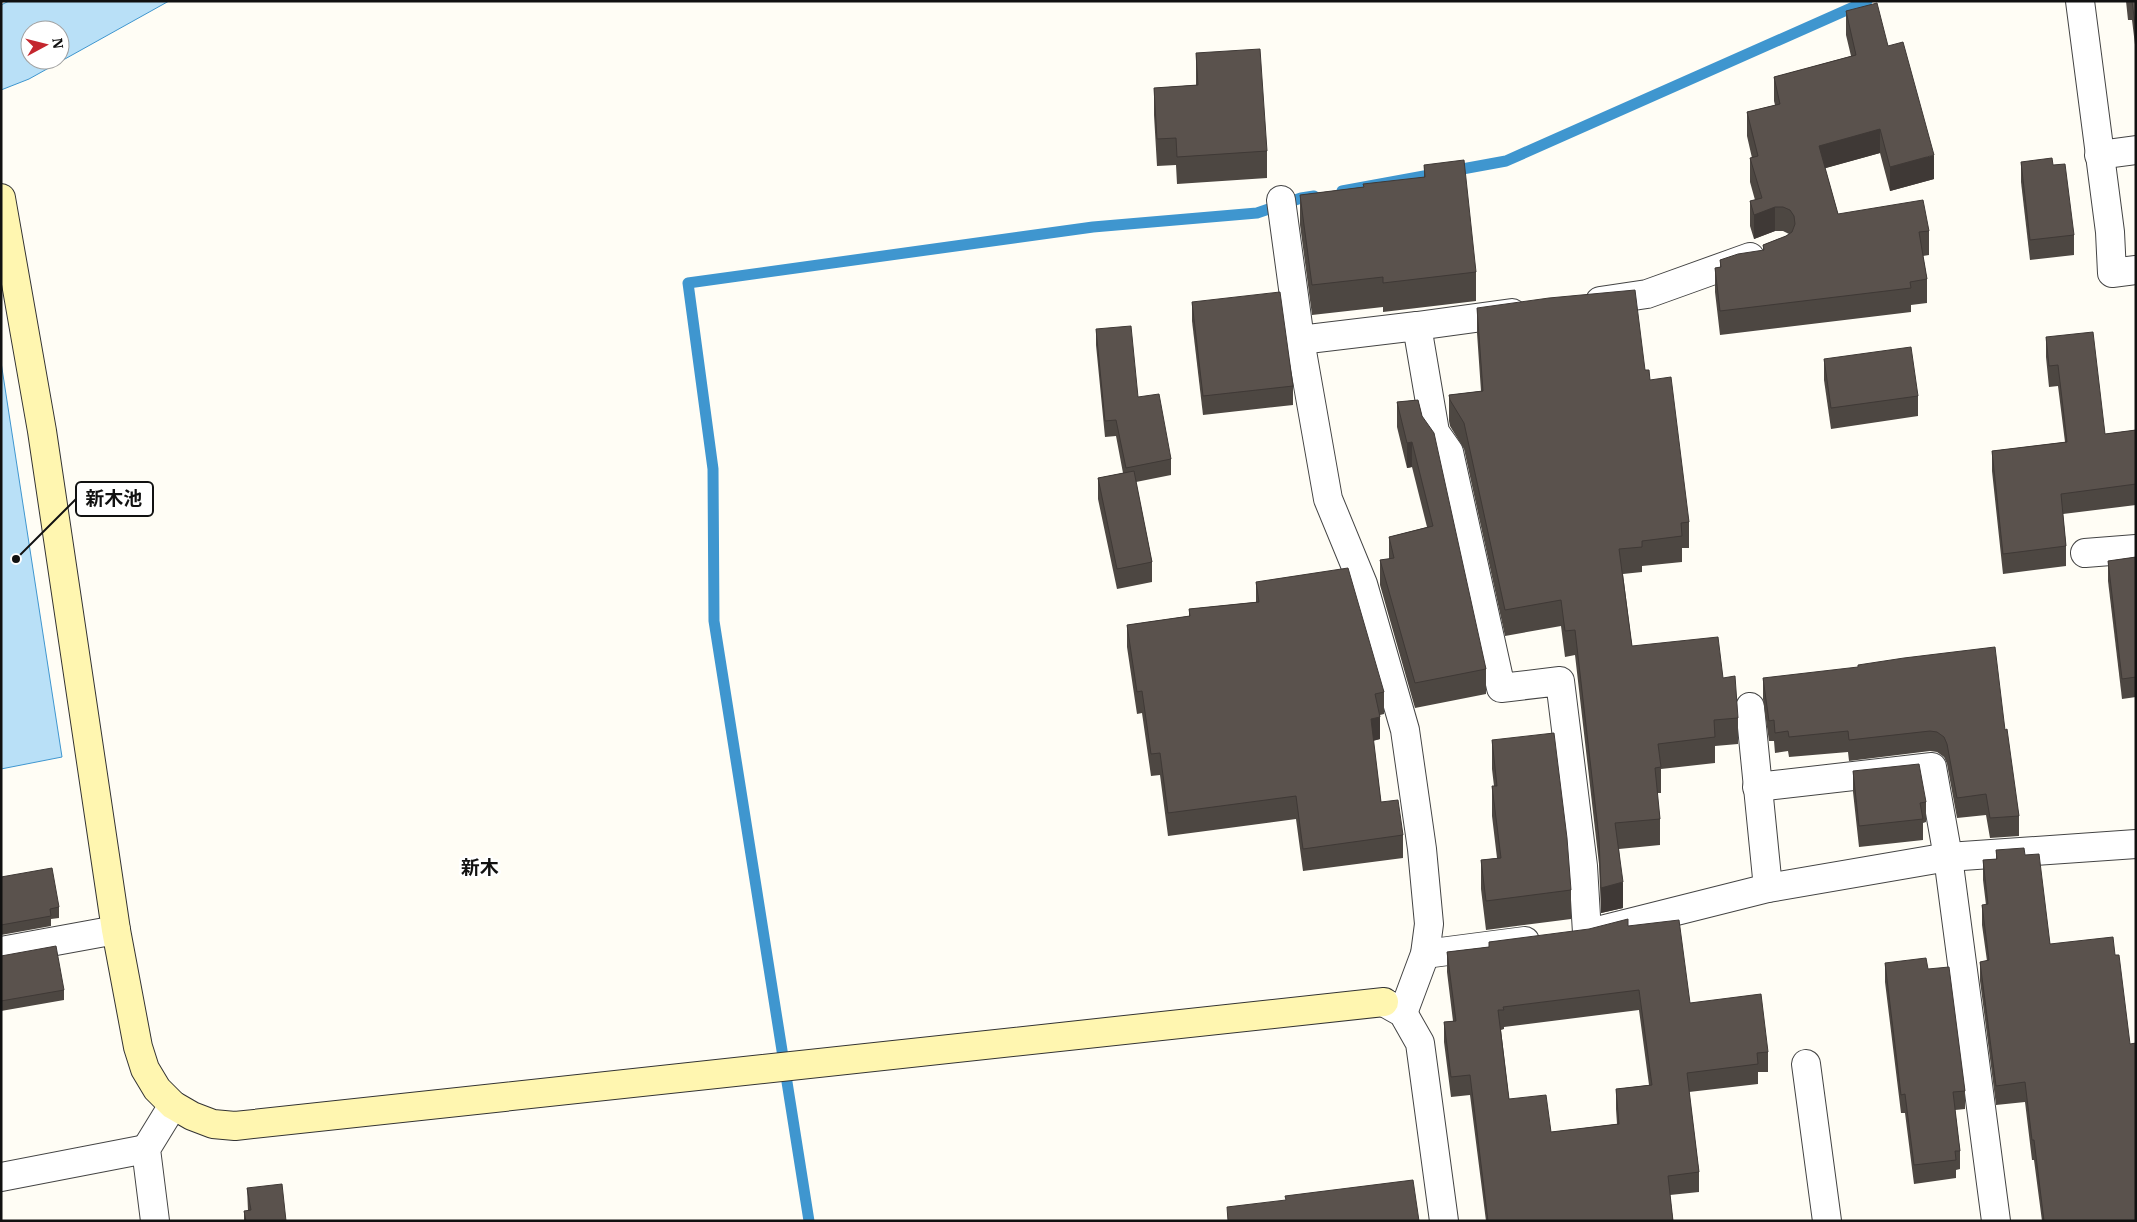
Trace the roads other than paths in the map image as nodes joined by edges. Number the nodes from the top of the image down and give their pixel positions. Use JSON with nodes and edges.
{"nodes":[{"id":1,"x":2080,"y":1,"type":"edge"},
{"id":2,"x":2136,"y":150,"type":"edge"},
{"id":3,"x":2099,"y":155,"type":"junction"},
{"id":4,"x":1,"y":198,"type":"edge"},
{"id":5,"x":1280,"y":200,"type":"dead end"},
{"id":6,"x":1771,"y":250,"type":"edge"},
{"id":7,"x":2136,"y":270,"type":"edge"},
{"id":8,"x":1571,"y":305,"type":"edge"},
{"id":9,"x":1532,"y":310,"type":"edge"},
{"id":10,"x":1417,"y":326,"type":"junction"},
{"id":11,"x":1300,"y":340,"type":"junction"},
{"id":12,"x":2136,"y":549,"type":"edge"},
{"id":13,"x":2085,"y":554,"type":"dead end"},
{"id":14,"x":1750,"y":708,"type":"dead end"},
{"id":15,"x":1757,"y":787,"type":"junction"},
{"id":16,"x":2136,"y":844,"type":"edge"},
{"id":17,"x":1948,"y":857,"type":"junction"},
{"id":18,"x":1768,"y":888,"type":"junction"},
{"id":19,"x":116,"y":930,"type":"junction"},
{"id":20,"x":1587,"y":933,"type":"junction"},
{"id":21,"x":1,"y":951,"type":"edge"},
{"id":22,"x":1425,"y":954,"type":"junction"},
{"id":23,"x":1394,"y":1008,"type":"junction"},
{"id":24,"x":1806,"y":1064,"type":"dead end"},
{"id":25,"x":173,"y":1104,"type":"junction"},
{"id":26,"x":146,"y":1149,"type":"junction"},
{"id":27,"x":1,"y":1177,"type":"edge"},
{"id":28,"x":154,"y":1221,"type":"edge"},
{"id":29,"x":1444,"y":1221,"type":"edge"},
{"id":30,"x":1827,"y":1221,"type":"edge"},
{"id":31,"x":1996,"y":1221,"type":"edge"}],
"edges":[{"from":1,"to":3,"type":"street"},
{"from":2,"to":3,"type":"street"},
{"from":3,"to":7,"type":"street"},
{"from":4,"to":19,"type":"street"},
{"from":5,"to":11,"type":"street"},
{"from":6,"to":8,"type":"street"},
{"from":9,"to":10,"type":"street"},
{"from":10,"to":11,"type":"street"},
{"from":10,"to":20,"type":"street"},
{"from":11,"to":22,"type":"street"},
{"from":12,"to":13,"type":"street"},
{"from":14,"to":15,"type":"street"},
{"from":15,"to":17,"type":"street"},
{"from":15,"to":18,"type":"street"},
{"from":16,"to":17,"type":"street"},
{"from":17,"to":18,"type":"street"},
{"from":17,"to":31,"type":"street"},
{"from":18,"to":20,"type":"street"},
{"from":19,"to":21,"type":"street"},
{"from":19,"to":25,"type":"street"},
{"from":20,"to":22,"type":"street"},
{"from":22,"to":23,"type":"street"},
{"from":23,"to":25,"type":"street"},
{"from":23,"to":29,"type":"street"},
{"from":24,"to":30,"type":"street"},
{"from":25,"to":26,"type":"street"},
{"from":26,"to":27,"type":"street"},
{"from":26,"to":28,"type":"street"}]}
